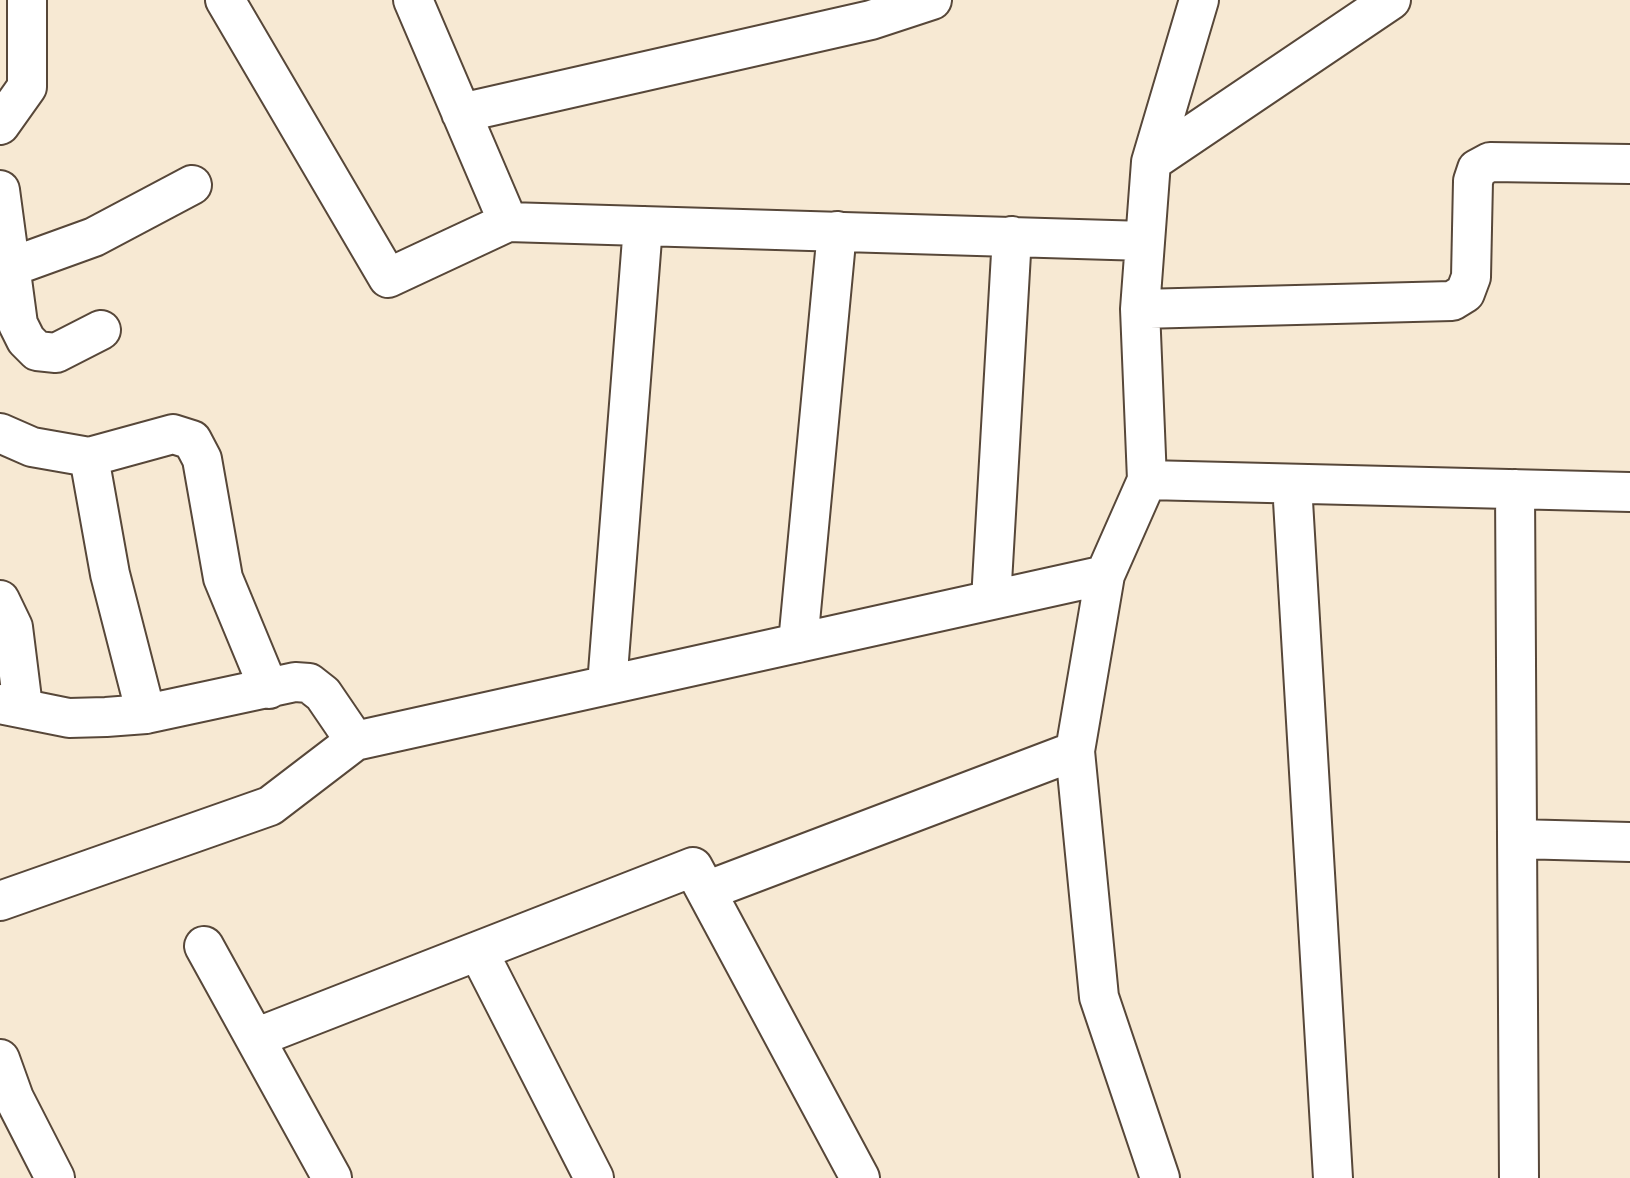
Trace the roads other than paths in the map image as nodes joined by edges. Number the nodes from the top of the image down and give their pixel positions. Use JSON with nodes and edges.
{"nodes":[{"id":1,"x":27,"y":0,"type":"edge"},
{"id":2,"x":225,"y":0,"type":"edge"},
{"id":3,"x":413,"y":0,"type":"edge"},
{"id":4,"x":932,"y":0,"type":"edge"},
{"id":5,"x":1199,"y":0,"type":"edge"},
{"id":6,"x":1391,"y":0,"type":"edge"},
{"id":7,"x":461,"y":113,"type":"junction"},
{"id":8,"x":0,"y":125,"type":"edge"},
{"id":9,"x":1151,"y":162,"type":"junction"},
{"id":10,"x":1630,"y":164,"type":"edge"},
{"id":11,"x":192,"y":185,"type":"dead end"},
{"id":12,"x":0,"y":190,"type":"edge"},
{"id":13,"x":508,"y":222,"type":"junction"},
{"id":14,"x":643,"y":226,"type":"junction"},
{"id":15,"x":837,"y":231,"type":"junction"},
{"id":16,"x":1012,"y":236,"type":"junction"},
{"id":17,"x":1145,"y":241,"type":"junction"},
{"id":18,"x":11,"y":267,"type":"junction"},
{"id":19,"x":1140,"y":309,"type":"junction"},
{"id":20,"x":101,"y":330,"type":"dead end"},
{"id":21,"x":0,"y":433,"type":"edge"},
{"id":22,"x":89,"y":457,"type":"junction"},
{"id":23,"x":1147,"y":480,"type":"junction"},
{"id":24,"x":1292,"y":484,"type":"junction"},
{"id":25,"x":1515,"y":489,"type":"junction"},
{"id":26,"x":1630,"y":492,"type":"edge"},
{"id":27,"x":1105,"y":575,"type":"junction"},
{"id":28,"x":0,"y":600,"type":"edge"},
{"id":29,"x":991,"y":600,"type":"junction"},
{"id":30,"x":798,"y":643,"type":"junction"},
{"id":31,"x":607,"y":685,"type":"junction"},
{"id":32,"x":269,"y":689,"type":"junction"},
{"id":33,"x":12,"y":706,"type":"edge"},
{"id":34,"x":146,"y":714,"type":"junction"},
{"id":35,"x":355,"y":741,"type":"junction"},
{"id":36,"x":1075,"y":751,"type":"junction"},
{"id":37,"x":1517,"y":839,"type":"junction"},
{"id":38,"x":1630,"y":842,"type":"edge"},
{"id":39,"x":706,"y":891,"type":"junction"},
{"id":40,"x":0,"y":901,"type":"edge"},
{"id":41,"x":204,"y":946,"type":"dead end"},
{"id":42,"x":478,"y":951,"type":"junction"},
{"id":43,"x":255,"y":1038,"type":"junction"},
{"id":44,"x":0,"y":1059,"type":"edge"},
{"id":45,"x":7,"y":1100,"type":"edge"},
{"id":46,"x":55,"y":1178,"type":"edge"},
{"id":47,"x":332,"y":1178,"type":"edge"},
{"id":48,"x":594,"y":1178,"type":"edge"},
{"id":49,"x":860,"y":1178,"type":"edge"},
{"id":50,"x":1160,"y":1178,"type":"edge"},
{"id":51,"x":1333,"y":1178,"type":"edge"},
{"id":52,"x":1519,"y":1178,"type":"edge"}],
"edges":[{"from":1,"to":8,"type":"street"},
{"from":2,"to":13,"type":"street"},
{"from":3,"to":7,"type":"street"},
{"from":4,"to":7,"type":"street"},
{"from":5,"to":9,"type":"street"},
{"from":6,"to":9,"type":"street"},
{"from":7,"to":13,"type":"street"},
{"from":9,"to":17,"type":"street"},
{"from":10,"to":19,"type":"street"},
{"from":11,"to":18,"type":"street"},
{"from":12,"to":18,"type":"street"},
{"from":13,"to":14,"type":"street"},
{"from":14,"to":15,"type":"street"},
{"from":14,"to":31,"type":"street"},
{"from":15,"to":16,"type":"street"},
{"from":15,"to":30,"type":"street"},
{"from":16,"to":17,"type":"street"},
{"from":16,"to":29,"type":"street"},
{"from":17,"to":19,"type":"street"},
{"from":18,"to":20,"type":"street"},
{"from":19,"to":23,"type":"street"},
{"from":21,"to":22,"type":"street"},
{"from":22,"to":32,"type":"street"},
{"from":22,"to":34,"type":"street"},
{"from":23,"to":24,"type":"street"},
{"from":23,"to":27,"type":"street"},
{"from":24,"to":25,"type":"street"},
{"from":24,"to":51,"type":"street"},
{"from":25,"to":26,"type":"street"},
{"from":25,"to":37,"type":"street"},
{"from":27,"to":29,"type":"street"},
{"from":27,"to":36,"type":"street"},
{"from":28,"to":33,"type":"street"},
{"from":29,"to":30,"type":"street"},
{"from":30,"to":31,"type":"street"},
{"from":31,"to":35,"type":"street"},
{"from":32,"to":34,"type":"street"},
{"from":32,"to":35,"type":"street"},
{"from":33,"to":34,"type":"street"},
{"from":35,"to":40,"type":"street"},
{"from":36,"to":39,"type":"street"},
{"from":36,"to":50,"type":"street"},
{"from":37,"to":38,"type":"street"},
{"from":37,"to":52,"type":"street"},
{"from":39,"to":42,"type":"street"},
{"from":39,"to":49,"type":"street"},
{"from":41,"to":43,"type":"street"},
{"from":42,"to":43,"type":"street"},
{"from":42,"to":48,"type":"street"},
{"from":43,"to":47,"type":"street"},
{"from":44,"to":45,"type":"street"},
{"from":45,"to":46,"type":"street"}]}
